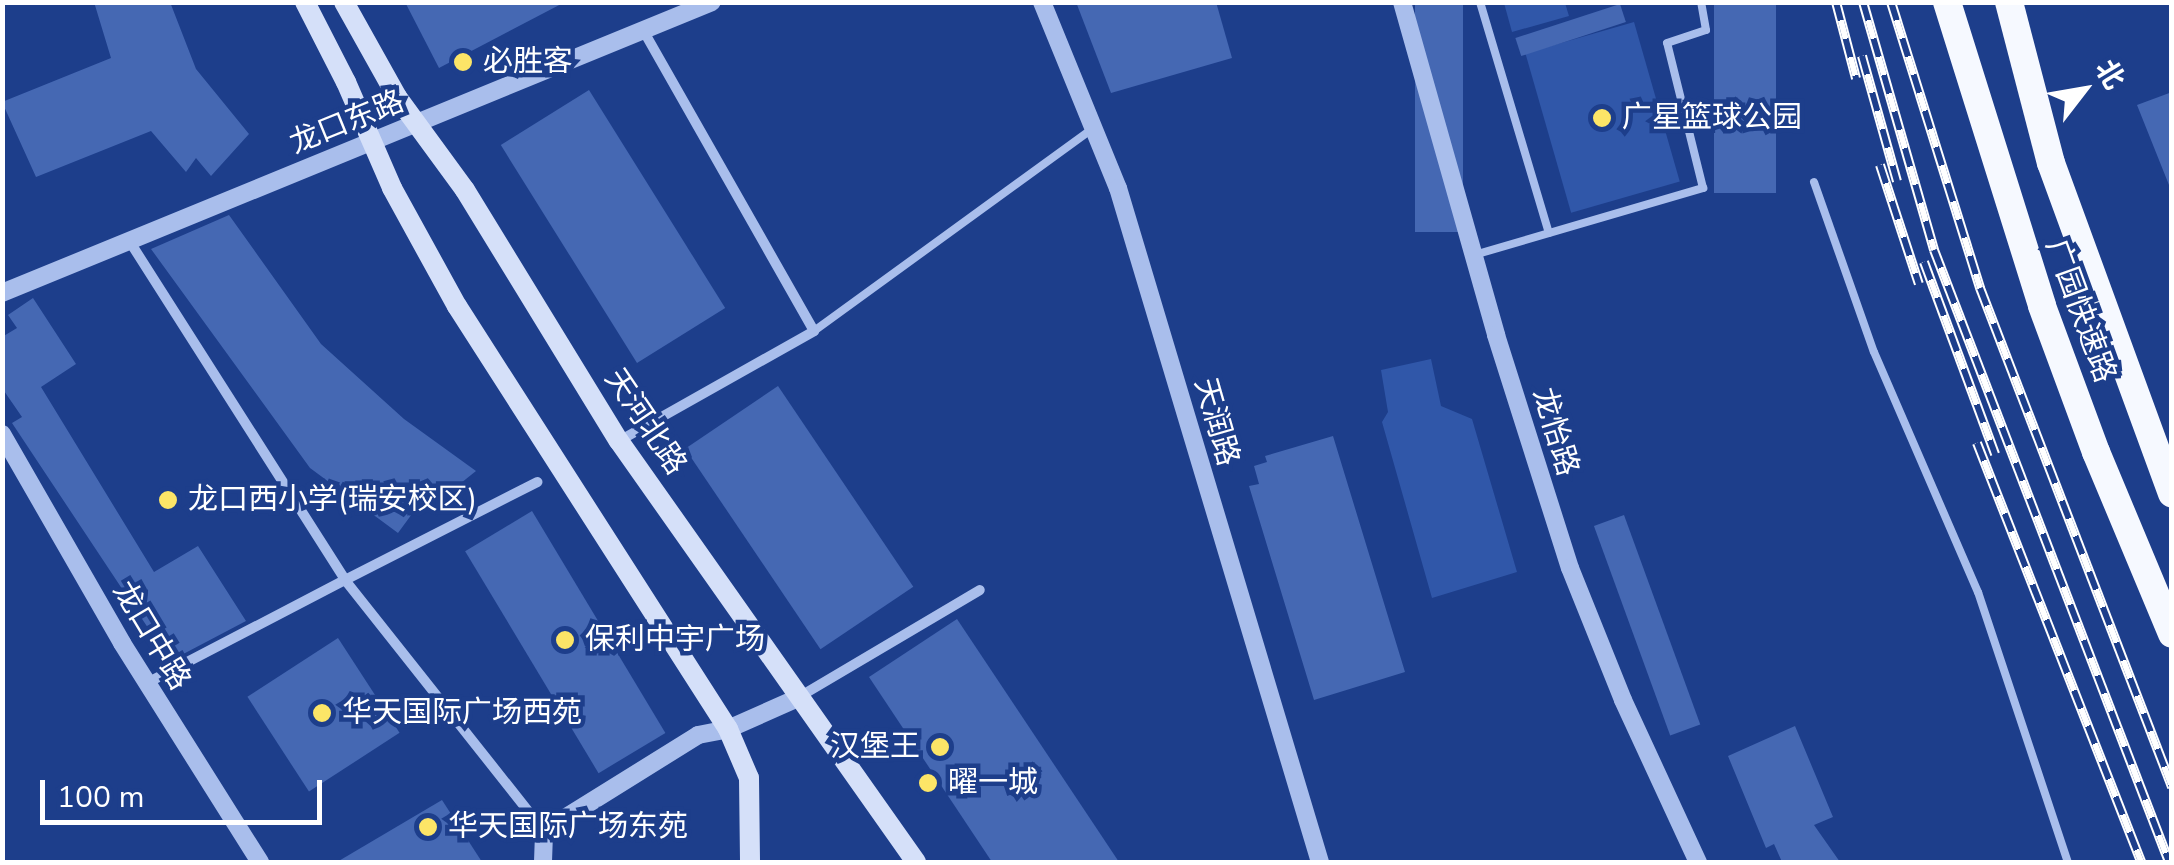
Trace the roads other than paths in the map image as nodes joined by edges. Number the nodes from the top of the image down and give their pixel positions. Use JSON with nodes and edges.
{"nodes":[{"id":1,"x":305,"y":2,"type":"edge"},
{"id":2,"x":344,"y":2,"type":"edge"},
{"id":3,"x":712,"y":2,"type":"edge"},
{"id":4,"x":1042,"y":2,"type":"edge"},
{"id":5,"x":1402,"y":2,"type":"edge"},
{"id":6,"x":1480,"y":2,"type":"edge"},
{"id":7,"x":1701,"y":2,"type":"edge"},
{"id":8,"x":1947,"y":2,"type":"edge"},
{"id":9,"x":2008,"y":2,"type":"edge"},
{"id":10,"x":644,"y":32,"type":"junction"},
{"id":11,"x":418,"y":124,"type":"junction"},
{"id":12,"x":1093,"y":128,"type":"junction"},
{"id":13,"x":372,"y":141,"type":"junction"},
{"id":14,"x":1814,"y":182,"type":"dead end"},
{"id":15,"x":1549,"y":233,"type":"junction"},
{"id":16,"x":130,"y":242,"type":"junction"},
{"id":17,"x":1474,"y":255,"type":"junction"},
{"id":18,"x":2,"y":293,"type":"edge"},
{"id":19,"x":814,"y":331,"type":"junction"},
{"id":20,"x":2146,"y":428,"type":"junction"},
{"id":21,"x":2,"y":434,"type":"edge"},
{"id":22,"x":619,"y":441,"type":"junction"},
{"id":23,"x":2172,"y":468,"type":"edge"},
{"id":24,"x":537,"y":482,"type":"dead end"},
{"id":25,"x":2172,"y":494,"type":"edge"},
{"id":26,"x":346,"y":580,"type":"junction"},
{"id":27,"x":980,"y":590,"type":"dead end"},
{"id":28,"x":2172,"y":634,"type":"edge"},
{"id":29,"x":146,"y":683,"type":"junction"},
{"id":30,"x":798,"y":698,"type":"junction"},
{"id":31,"x":728,"y":730,"type":"junction"},
{"id":32,"x":544,"y":832,"type":"junction"},
{"id":33,"x":260,"y":862,"type":"edge"},
{"id":34,"x":543,"y":862,"type":"edge"},
{"id":35,"x":750,"y":862,"type":"edge"},
{"id":36,"x":916,"y":862,"type":"edge"},
{"id":37,"x":1320,"y":862,"type":"edge"},
{"id":38,"x":1698,"y":862,"type":"edge"},
{"id":39,"x":2068,"y":862,"type":"edge"}],
"edges":[{"from":1,"to":13,"type":"main road"},
{"from":2,"to":11,"type":"main road","name":"天河北路"},
{"from":3,"to":10,"type":"street","name":"龙口东路"},
{"from":4,"to":12,"type":"street","name":"天润路"},
{"from":5,"to":17,"type":"street","name":"龙怡路"},
{"from":6,"to":15,"type":"lane"},
{"from":7,"to":15,"type":"lane"},
{"from":8,"to":28,"type":"highway","name":"广园快速路"},
{"from":9,"to":20,"type":"highway","name":"广园快速路"},
{"from":10,"to":11,"type":"street","name":"龙口东路"},
{"from":10,"to":19,"type":"street"},
{"from":11,"to":13,"type":"street","name":"龙口东路"},
{"from":11,"to":22,"type":"main road","name":"天河北路"},
{"from":12,"to":19,"type":"lane"},
{"from":12,"to":37,"type":"street","name":"天润路"},
{"from":13,"to":16,"type":"street","name":"龙口东路"},
{"from":13,"to":31,"type":"main road"},
{"from":14,"to":39,"type":"lane"},
{"from":15,"to":17,"type":"lane"},
{"from":16,"to":18,"type":"street","name":"龙口东路"},
{"from":16,"to":26,"type":"street"},
{"from":17,"to":38,"type":"street","name":"龙怡路"},
{"from":19,"to":22,"type":"street"},
{"from":20,"to":23,"type":"highway"},
{"from":20,"to":25,"type":"highway","name":"广园快速路"},
{"from":21,"to":29,"type":"street","name":"龙口中路"},
{"from":22,"to":30,"type":"main road","name":"天河北路"},
{"from":24,"to":26,"type":"street"},
{"from":26,"to":29,"type":"street"},
{"from":26,"to":32,"type":"street"},
{"from":27,"to":30,"type":"street"},
{"from":29,"to":33,"type":"street","name":"龙口中路"},
{"from":30,"to":31,"type":"street"},
{"from":30,"to":36,"type":"main road","name":"天河北路"},
{"from":31,"to":32,"type":"street"},
{"from":31,"to":35,"type":"main road"},
{"from":32,"to":34,"type":"street"}]}
